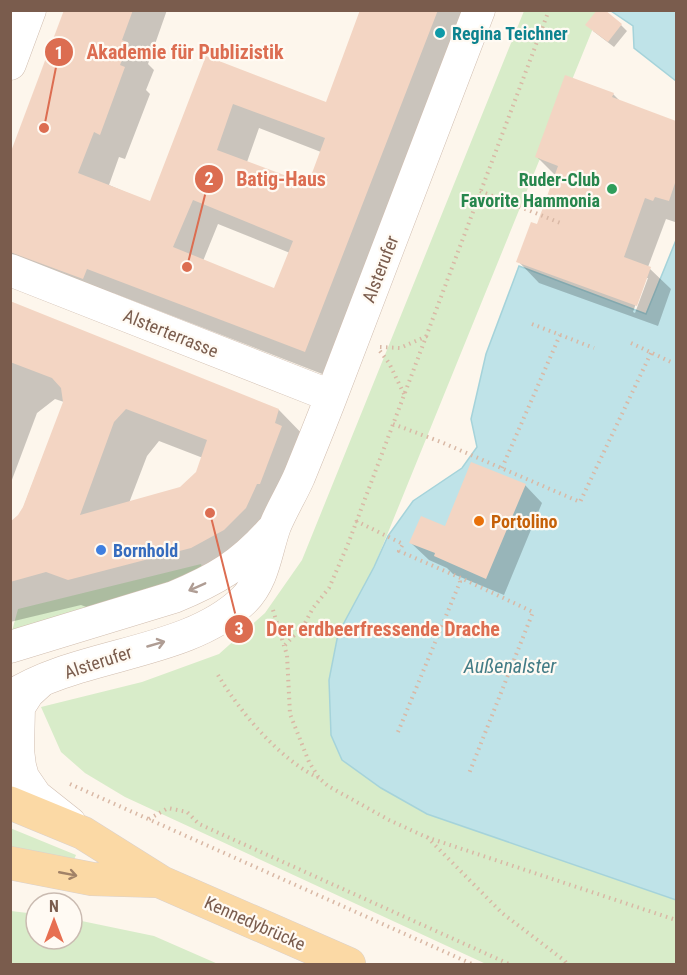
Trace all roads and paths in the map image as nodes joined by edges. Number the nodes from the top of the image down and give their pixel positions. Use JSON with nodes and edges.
{"nodes":[{"id":1,"x":30,"y":10,"type":"edge"},
{"id":2,"x":479,"y":10,"type":"edge"},
{"id":3,"x":549,"y":10,"type":"edge"},
{"id":4,"x":10,"y":64,"type":"edge"},
{"id":5,"x":480,"y":191,"type":"junction"},
{"id":6,"x":563,"y":224,"type":"dead end"},
{"id":7,"x":10,"y":270,"type":"edge"},
{"id":8,"x":532,"y":324,"type":"dead end"},
{"id":9,"x":560,"y":335,"type":"junction"},
{"id":10,"x":427,"y":336,"type":"junction"},
{"id":11,"x":631,"y":343,"type":"dead end"},
{"id":12,"x":594,"y":348,"type":"dead end"},
{"id":13,"x":651,"y":352,"type":"junction"},
{"id":14,"x":671,"y":362,"type":"dead end"},
{"id":15,"x":404,"y":395,"type":"junction"},
{"id":16,"x":331,"y":396,"type":"junction"},
{"id":17,"x":393,"y":424,"type":"junction"},
{"id":18,"x":502,"y":468,"type":"junction"},
{"id":19,"x":356,"y":521,"type":"junction"},
{"id":20,"x":275,"y":526,"type":"junction"},
{"id":21,"x":459,"y":578,"type":"junction"},
{"id":22,"x":10,"y":647,"type":"edge"},
{"id":23,"x":218,"y":675,"type":"dead end"},
{"id":24,"x":41,"y":682,"type":"junction"},
{"id":25,"x":10,"y":698,"type":"edge"},
{"id":26,"x":398,"y":732,"type":"dead end"},
{"id":27,"x":468,"y":776,"type":"dead end"},
{"id":28,"x":320,"y":778,"type":"junction"},
{"id":29,"x":87,"y":790,"type":"dead end"},
{"id":30,"x":10,"y":803,"type":"edge"},
{"id":31,"x":148,"y":820,"type":"junction"},
{"id":32,"x":82,"y":833,"type":"junction"},
{"id":33,"x":426,"y":837,"type":"junction"},
{"id":34,"x":10,"y":863,"type":"edge"},
{"id":35,"x":161,"y":882,"type":"junction"},
{"id":36,"x":676,"y":920,"type":"edge"},
{"id":37,"x":568,"y":963,"type":"edge"},
{"id":38,"x":349,"y":964,"type":"edge"},
{"id":39,"x":471,"y":964,"type":"edge"},
{"id":40,"x":508,"y":964,"type":"edge"}],
"edges":[{"from":1,"to":4,"type":"street"},
{"from":2,"to":16,"type":"street","name":"Alsterufer"},
{"from":3,"to":5,"type":"path"},
{"from":5,"to":6,"type":"path"},
{"from":5,"to":10,"type":"path"},
{"from":7,"to":16,"type":"street","name":"Alsterterrasse"},
{"from":8,"to":9,"type":"path"},
{"from":9,"to":12,"type":"path"},
{"from":9,"to":18,"type":"path"},
{"from":10,"to":15,"type":"path"},
{"from":10,"to":15,"type":"path"},
{"from":11,"to":13,"type":"path"},
{"from":13,"to":14,"type":"path"},
{"from":13,"to":18,"type":"path"},
{"from":15,"to":17,"type":"path"},
{"from":16,"to":20,"type":"street","name":"Alsterufer"},
{"from":17,"to":18,"type":"path"},
{"from":17,"to":19,"type":"path"},
{"from":19,"to":21,"type":"path"},
{"from":19,"to":28,"type":"path"},
{"from":20,"to":22,"type":"street","name":"Alsterufer","one_way":true},
{"from":24,"to":20,"type":"street","name":"Alsterufer","one_way":true},
{"from":21,"to":26,"type":"path"},
{"from":21,"to":27,"type":"path"},
{"from":23,"to":28,"type":"path"},
{"from":24,"to":25,"type":"street","name":"Alsterufer"},
{"from":24,"to":32,"type":"street","name":"Alsterufer"},
{"from":28,"to":33,"type":"path"},
{"from":29,"to":31,"type":"path"},
{"from":30,"to":32,"type":"main road","name":"Kennedybrücke"},
{"from":31,"to":39,"type":"path"},
{"from":31,"to":40,"type":"path"},
{"from":32,"to":35,"type":"main road","name":"Kennedybrücke"},
{"from":33,"to":36,"type":"path"},
{"from":33,"to":37,"type":"path"},
{"from":34,"to":35,"type":"main road","name":"Kennedybrücke","one_way":true},
{"from":35,"to":38,"type":"main road","name":"Kennedybrücke"}]}
